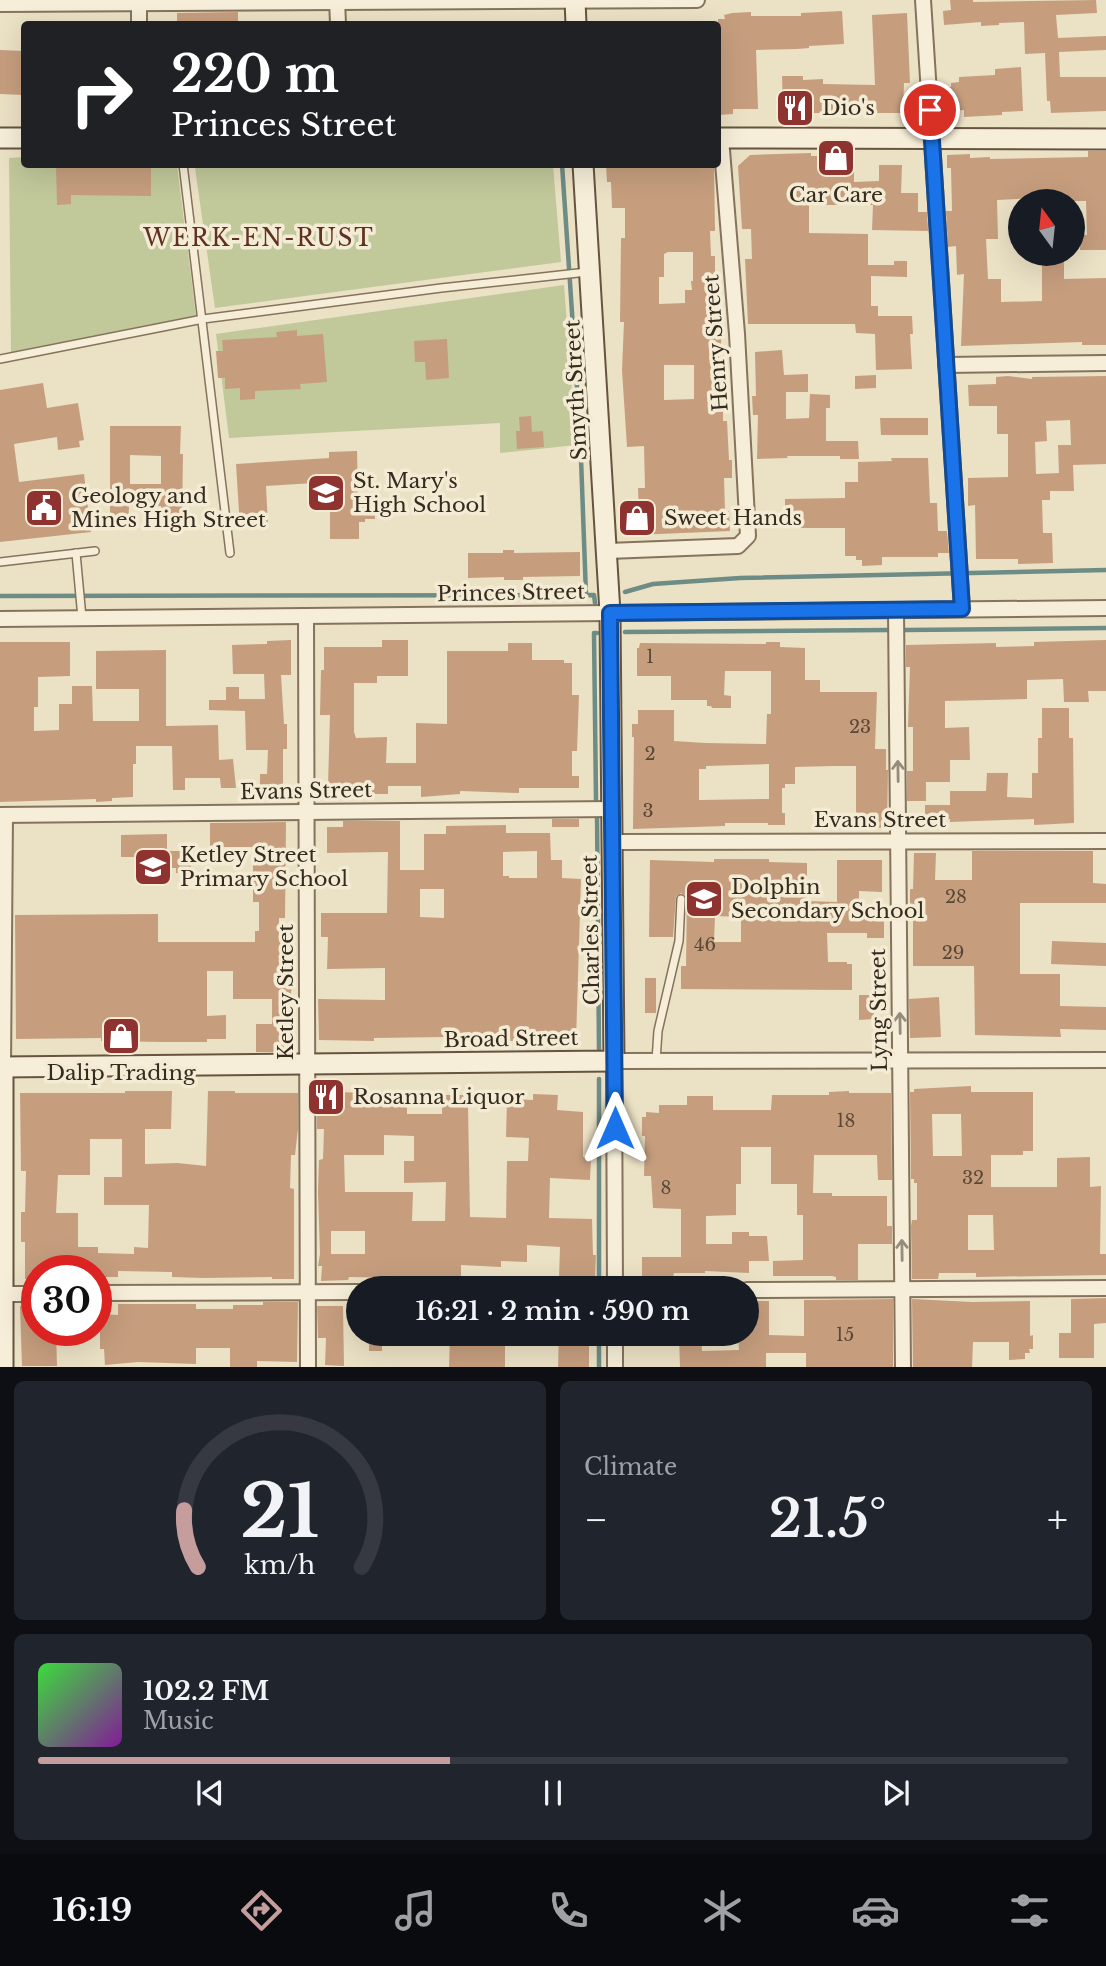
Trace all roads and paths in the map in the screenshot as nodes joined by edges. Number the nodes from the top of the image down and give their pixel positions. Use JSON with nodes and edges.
{"nodes":[{"id":1,"x":575,"y":0,"type":"edge"},
{"id":2,"x":697,"y":0,"type":"edge"},
{"id":3,"x":923,"y":0,"type":"edge"},
{"id":4,"x":139,"y":1,"type":"edge"},
{"id":5,"x":337,"y":1,"type":"edge"},
{"id":6,"x":0,"y":4,"type":"edge"},
{"id":7,"x":139,"y":21,"type":"edge"},
{"id":8,"x":338,"y":21,"type":"edge"},
{"id":9,"x":576,"y":21,"type":"edge"},
{"id":10,"x":0,"y":138,"type":"edge"},
{"id":11,"x":21,"y":138,"type":"edge"},
{"id":12,"x":721,"y":138,"type":"edge"},
{"id":13,"x":932,"y":138,"type":"junction"},
{"id":14,"x":1106,"y":139,"type":"edge"},
{"id":15,"x":721,"y":160,"type":"edge"},
{"id":16,"x":184,"y":168,"type":"edge"},
{"id":17,"x":583,"y":168,"type":"edge"},
{"id":18,"x":592,"y":272,"type":"junction"},
{"id":19,"x":203,"y":318,"type":"junction"},
{"id":20,"x":0,"y":359,"type":"edge"},
{"id":21,"x":1106,"y":363,"type":"edge"},
{"id":22,"x":946,"y":365,"type":"junction"},
{"id":23,"x":94,"y":551,"type":"dead end"},
{"id":24,"x":608,"y":551,"type":"junction"},
{"id":25,"x":76,"y":553,"type":"junction"},
{"id":26,"x":230,"y":553,"type":"dead end"},
{"id":27,"x":0,"y":562,"type":"edge"},
{"id":28,"x":1106,"y":608,"type":"edge"},
{"id":29,"x":962,"y":609,"type":"junction"},
{"id":30,"x":896,"y":610,"type":"junction"},
{"id":31,"x":82,"y":611,"type":"junction"},
{"id":32,"x":610,"y":613,"type":"junction"},
{"id":33,"x":306,"y":616,"type":"junction"},
{"id":34,"x":0,"y":620,"type":"edge"},
{"id":35,"x":612,"y":809,"type":"junction"},
{"id":36,"x":307,"y":812,"type":"junction"},
{"id":37,"x":2,"y":815,"type":"edge"},
{"id":38,"x":898,"y":841,"type":"junction"},
{"id":39,"x":1106,"y":841,"type":"edge"},
{"id":40,"x":612,"y":842,"type":"junction"},
{"id":41,"x":681,"y":899,"type":"dead end"},
{"id":42,"x":901,"y":1060,"type":"junction"},
{"id":43,"x":1106,"y":1060,"type":"edge"},
{"id":44,"x":614,"y":1061,"type":"junction"},
{"id":45,"x":656,"y":1061,"type":"junction"},
{"id":46,"x":307,"y":1064,"type":"junction"},
{"id":47,"x":1,"y":1068,"type":"edge"},
{"id":48,"x":615,"y":1276,"type":"edge"},
{"id":49,"x":1106,"y":1288,"type":"edge"},
{"id":50,"x":903,"y":1289,"type":"junction"},
{"id":51,"x":759,"y":1290,"type":"edge"},
{"id":52,"x":308,"y":1292,"type":"junction"},
{"id":53,"x":346,"y":1292,"type":"edge"},
{"id":54,"x":112,"y":1293,"type":"edge"},
{"id":55,"x":3,"y":1294,"type":"junction"},
{"id":56,"x":21,"y":1294,"type":"edge"},
{"id":57,"x":615,"y":1346,"type":"edge"},
{"id":58,"x":3,"y":1367,"type":"edge"},
{"id":59,"x":308,"y":1367,"type":"edge"},
{"id":60,"x":615,"y":1367,"type":"edge"},
{"id":61,"x":904,"y":1367,"type":"edge"}],
"edges":[{"from":1,"to":2,"type":"street"},
{"from":1,"to":5,"type":"street"},
{"from":1,"to":9,"type":"main road"},
{"from":3,"to":13,"type":"street"},
{"from":4,"to":5,"type":"street"},
{"from":4,"to":6,"type":"street"},
{"from":4,"to":7,"type":"street"},
{"from":5,"to":8,"type":"street"},
{"from":10,"to":11,"type":"main road"},
{"from":12,"to":13,"type":"main road"},
{"from":13,"to":14,"type":"main road"},
{"from":13,"to":22,"type":"street"},
{"from":15,"to":24,"type":"street","name":"Henry Street"},
{"from":16,"to":19,"type":"lane"},
{"from":17,"to":18,"type":"main road","name":"Smyth Street"},
{"from":18,"to":19,"type":"lane"},
{"from":18,"to":24,"type":"main road","name":"Smyth Street"},
{"from":19,"to":20,"type":"lane"},
{"from":19,"to":26,"type":"lane"},
{"from":21,"to":22,"type":"street"},
{"from":22,"to":29,"type":"street"},
{"from":23,"to":25,"type":"lane"},
{"from":24,"to":32,"type":"main road","name":"Smyth Street"},
{"from":25,"to":27,"type":"lane"},
{"from":25,"to":31,"type":"lane"},
{"from":28,"to":29,"type":"street","name":"Princes Street"},
{"from":29,"to":30,"type":"street","name":"Princes Street"},
{"from":30,"to":32,"type":"street","name":"Princes Street"},
{"from":38,"to":30,"type":"street","name":"Lyng Street","one_way":true},
{"from":31,"to":33,"type":"street","name":"Princes Street"},
{"from":31,"to":34,"type":"street","name":"Princes Street"},
{"from":32,"to":33,"type":"street","name":"Princes Street"},
{"from":32,"to":35,"type":"main road","name":"Charles Street"},
{"from":33,"to":36,"type":"street","name":"Ketley Street"},
{"from":35,"to":36,"type":"street","name":"Evans Street"},
{"from":35,"to":40,"type":"main road","name":"Charles Street"},
{"from":36,"to":37,"type":"street","name":"Evans Street"},
{"from":36,"to":46,"type":"street","name":"Ketley Street"},
{"from":37,"to":47,"type":"street"},
{"from":38,"to":39,"type":"street","name":"Evans Street"},
{"from":38,"to":40,"type":"street","name":"Evans Street"},
{"from":42,"to":38,"type":"street","name":"Lyng Street","one_way":true},
{"from":40,"to":44,"type":"main road","name":"Charles Street"},
{"from":41,"to":45,"type":"lane"},
{"from":42,"to":43,"type":"street","name":"Broad Street"},
{"from":42,"to":45,"type":"street","name":"Broad Street"},
{"from":50,"to":42,"type":"street","name":"Lyng Street","one_way":true},
{"from":44,"to":45,"type":"street","name":"Broad Street"},
{"from":44,"to":46,"type":"main road","name":"Broad Street"},
{"from":44,"to":48,"type":"street","name":"Charles Street"},
{"from":46,"to":47,"type":"main road","name":"Broad Street"},
{"from":46,"to":52,"type":"street","name":"Ketley Street"},
{"from":47,"to":55,"type":"main road"},
{"from":49,"to":50,"type":"street"},
{"from":50,"to":51,"type":"street"},
{"from":50,"to":61,"type":"street","name":"Lyng Street"},
{"from":52,"to":53,"type":"street"},
{"from":52,"to":54,"type":"street"},
{"from":52,"to":59,"type":"street","name":"Ketley Street"},
{"from":55,"to":56,"type":"street"},
{"from":55,"to":58,"type":"main road"},
{"from":57,"to":60,"type":"street"}]}
